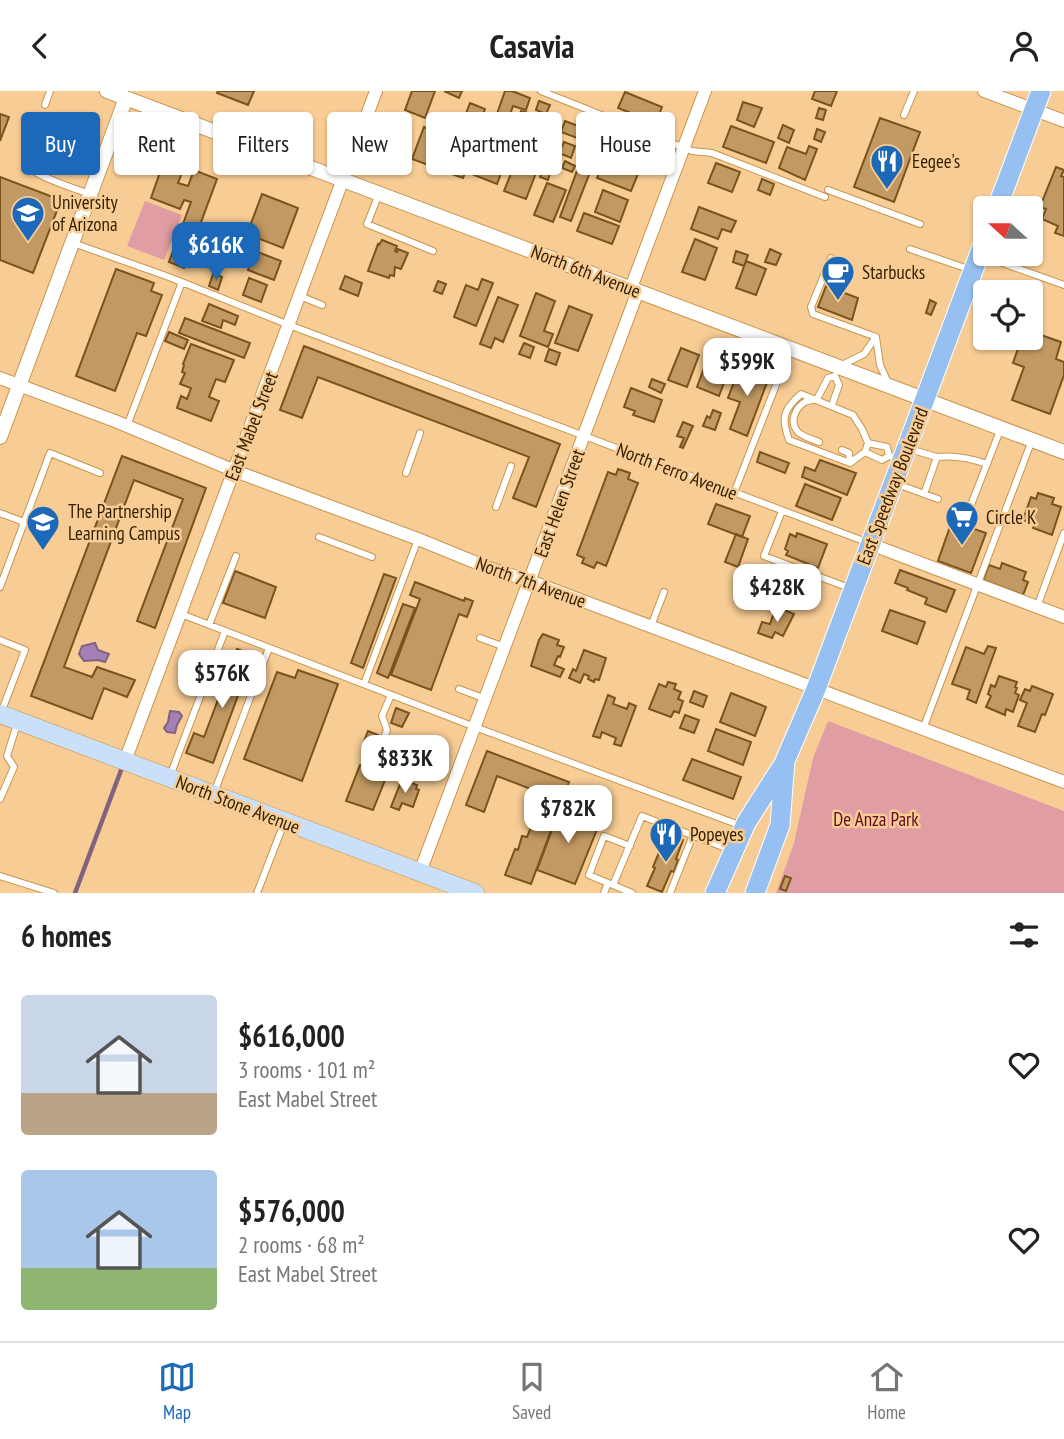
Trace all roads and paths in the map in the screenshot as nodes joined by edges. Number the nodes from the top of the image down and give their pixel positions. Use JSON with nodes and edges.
{"nodes":[{"id":1,"x":50,"y":91,"type":"edge"},
{"id":2,"x":107,"y":91,"type":"edge"},
{"id":3,"x":376,"y":91,"type":"edge"},
{"id":4,"x":541,"y":91,"type":"edge"},
{"id":5,"x":705,"y":91,"type":"edge"},
{"id":6,"x":914,"y":91,"type":"edge"},
{"id":7,"x":984,"y":91,"type":"edge"},
{"id":8,"x":1041,"y":91,"type":"edge"},
{"id":9,"x":128,"y":95,"type":"edge"},
{"id":10,"x":45,"y":105,"type":"dead end"},
{"id":11,"x":1034,"y":110,"type":"junction"},
{"id":12,"x":904,"y":115,"type":"dead end"},
{"id":13,"x":1064,"y":121,"type":"edge"},
{"id":14,"x":683,"y":147,"type":"junction"},
{"id":15,"x":40,"y":175,"type":"edge"},
{"id":16,"x":342,"y":179,"type":"junction"},
{"id":17,"x":379,"y":193,"type":"junction"},
{"id":18,"x":91,"y":194,"type":"junction"},
{"id":19,"x":1002,"y":196,"type":"edge"},
{"id":20,"x":919,"y":224,"type":"dead end"},
{"id":21,"x":73,"y":243,"type":"junction"},
{"id":22,"x":910,"y":249,"type":"dead end"},
{"id":23,"x":433,"y":251,"type":"dead end"},
{"id":24,"x":973,"y":254,"type":"edge"},
{"id":25,"x":831,"y":258,"type":"dead end"},
{"id":26,"x":975,"y":266,"type":"edge"},
{"id":27,"x":1010,"y":266,"type":"edge"},
{"id":28,"x":182,"y":282,"type":"junction"},
{"id":29,"x":1064,"y":285,"type":"edge"},
{"id":30,"x":635,"y":290,"type":"junction"},
{"id":31,"x":300,"y":296,"type":"junction"},
{"id":32,"x":322,"y":305,"type":"dead end"},
{"id":33,"x":289,"y":325,"type":"junction"},
{"id":34,"x":876,"y":337,"type":"junction"},
{"id":35,"x":790,"y":349,"type":"junction"},
{"id":36,"x":837,"y":371,"type":"junction"},
{"id":37,"x":0,"y":378,"type":"edge"},
{"id":38,"x":19,"y":386,"type":"junction"},
{"id":39,"x":889,"y":386,"type":"junction"},
{"id":40,"x":817,"y":399,"type":"junction"},
{"id":41,"x":925,"y":399,"type":"junction"},
{"id":42,"x":832,"y":405,"type":"junction"},
{"id":43,"x":127,"y":426,"type":"junction"},
{"id":44,"x":1001,"y":428,"type":"junction"},
{"id":45,"x":420,"y":433,"type":"dead end"},
{"id":46,"x":584,"y":436,"type":"junction"},
{"id":47,"x":0,"y":437,"type":"edge"},
{"id":48,"x":1032,"y":440,"type":"junction"},
{"id":49,"x":819,"y":442,"type":"dead end"},
{"id":50,"x":868,"y":443,"type":"junction"},
{"id":51,"x":842,"y":450,"type":"dead end"},
{"id":52,"x":865,"y":452,"type":"junction"},
{"id":53,"x":1064,"y":452,"type":"edge"},
{"id":54,"x":899,"y":454,"type":"junction"},
{"id":55,"x":937,"y":457,"type":"junction"},
{"id":56,"x":850,"y":463,"type":"junction"},
{"id":57,"x":987,"y":464,"type":"junction"},
{"id":58,"x":511,"y":466,"type":"dead end"},
{"id":59,"x":234,"y":471,"type":"junction"},
{"id":60,"x":100,"y":473,"type":"dead end"},
{"id":61,"x":406,"y":473,"type":"dead end"},
{"id":62,"x":894,"y":483,"type":"junction"},
{"id":63,"x":734,"y":493,"type":"junction"},
{"id":64,"x":924,"y":493,"type":"junction"},
{"id":65,"x":938,"y":499,"type":"dead end"},
{"id":66,"x":496,"y":507,"type":"dead end"},
{"id":67,"x":969,"y":510,"type":"dead end"},
{"id":68,"x":782,"y":511,"type":"junction"},
{"id":69,"x":0,"y":513,"type":"edge"},
{"id":70,"x":24,"y":523,"type":"junction"},
{"id":71,"x":1064,"y":533,"type":"edge"},
{"id":72,"x":319,"y":537,"type":"dead end"},
{"id":73,"x":418,"y":539,"type":"junction"},
{"id":74,"x":870,"y":544,"type":"junction"},
{"id":75,"x":236,"y":556,"type":"dead end"},
{"id":76,"x":372,"y":557,"type":"dead end"},
{"id":77,"x":530,"y":581,"type":"junction"},
{"id":78,"x":977,"y":584,"type":"junction"},
{"id":79,"x":0,"y":587,"type":"edge"},
{"id":80,"x":853,"y":590,"type":"junction"},
{"id":81,"x":664,"y":591,"type":"dead end"},
{"id":82,"x":1037,"y":607,"type":"junction"},
{"id":83,"x":180,"y":614,"type":"junction"},
{"id":84,"x":1064,"y":617,"type":"edge"},
{"id":85,"x":209,"y":625,"type":"junction"},
{"id":86,"x":651,"y":627,"type":"junction"},
{"id":87,"x":225,"y":631,"type":"junction"},
{"id":88,"x":480,"y":638,"type":"dead end"},
{"id":89,"x":0,"y":640,"type":"edge"},
{"id":90,"x":505,"y":647,"type":"junction"},
{"id":91,"x":269,"y":648,"type":"junction"},
{"id":92,"x":364,"y":684,"type":"junction"},
{"id":93,"x":458,"y":689,"type":"dead end"},
{"id":94,"x":816,"y":689,"type":"junction"},
{"id":95,"x":391,"y":695,"type":"junction"},
{"id":96,"x":486,"y":699,"type":"junction"},
{"id":97,"x":0,"y":714,"type":"edge"},
{"id":98,"x":18,"y":721,"type":"junction"},
{"id":99,"x":475,"y":727,"type":"junction"},
{"id":100,"x":923,"y":729,"type":"junction"},
{"id":101,"x":3,"y":755,"type":"edge"},
{"id":102,"x":376,"y":759,"type":"dead end"},
{"id":103,"x":125,"y":761,"type":"junction"},
{"id":104,"x":785,"y":761,"type":"junction"},
{"id":105,"x":169,"y":778,"type":"junction"},
{"id":106,"x":1064,"y":782,"type":"edge"},
{"id":107,"x":213,"y":795,"type":"junction"},
{"id":108,"x":0,"y":799,"type":"edge"},
{"id":109,"x":749,"y":818,"type":"junction"},
{"id":110,"x":285,"y":821,"type":"junction"},
{"id":111,"x":693,"y":835,"type":"junction"},
{"id":112,"x":629,"y":846,"type":"junction"},
{"id":113,"x":733,"y":850,"type":"junction"},
{"id":114,"x":420,"y":872,"type":"junction"},
{"id":115,"x":0,"y":876,"type":"edge"},
{"id":116,"x":611,"y":884,"type":"junction"},
{"id":117,"x":54,"y":893,"type":"edge"},
{"id":118,"x":257,"y":893,"type":"edge"},
{"id":119,"x":475,"y":893,"type":"edge"},
{"id":120,"x":604,"y":893,"type":"edge"},
{"id":121,"x":632,"y":893,"type":"edge"},
{"id":122,"x":670,"y":893,"type":"edge"},
{"id":123,"x":715,"y":893,"type":"edge"},
{"id":124,"x":755,"y":893,"type":"edge"}],
"edges":[{"from":1,"to":10,"type":"lane"},
{"from":2,"to":9,"type":"street","name":"North 6th Avenue"},
{"from":3,"to":16,"type":"street","name":"East Mabel Street"},
{"from":4,"to":14,"type":"lane"},
{"from":5,"to":14,"type":"street","name":"East Helen Street"},
{"from":6,"to":12,"type":"lane"},
{"from":7,"to":11,"type":"street"},
{"from":8,"to":11,"type":"main road"},
{"from":9,"to":16,"type":"street","name":"North 6th Avenue"},
{"from":9,"to":18,"type":"street"},
{"from":11,"to":13,"type":"street"},
{"from":11,"to":19,"type":"main road"},
{"from":14,"to":20,"type":"lane"},
{"from":14,"to":30,"type":"street","name":"East Helen Street"},
{"from":15,"to":18,"type":"lane"},
{"from":16,"to":17,"type":"street","name":"North 6th Avenue"},
{"from":16,"to":31,"type":"street","name":"East Mabel Street"},
{"from":17,"to":23,"type":"lane"},
{"from":17,"to":30,"type":"street","name":"North 6th Avenue"},
{"from":18,"to":21,"type":"street"},
{"from":21,"to":28,"type":"lane","name":"North Ferro Avenue"},
{"from":21,"to":38,"type":"street"},
{"from":22,"to":24,"type":"lane"},
{"from":25,"to":34,"type":"lane"},
{"from":26,"to":41,"type":"main road","name":"East Speedway Boulevard"},
{"from":27,"to":29,"type":"lane"},
{"from":28,"to":33,"type":"lane","name":"North Ferro Avenue"},
{"from":28,"to":43,"type":"lane"},
{"from":30,"to":35,"type":"street","name":"North 6th Avenue"},
{"from":30,"to":46,"type":"street","name":"East Helen Street"},
{"from":31,"to":32,"type":"lane"},
{"from":31,"to":33,"type":"street","name":"East Mabel Street"},
{"from":33,"to":46,"type":"lane","name":"North Ferro Avenue"},
{"from":33,"to":59,"type":"street","name":"East Mabel Street"},
{"from":34,"to":36,"type":"lane"},
{"from":34,"to":39,"type":"lane"},
{"from":35,"to":36,"type":"street","name":"North 6th Avenue"},
{"from":35,"to":63,"type":"lane"},
{"from":36,"to":39,"type":"street","name":"North 6th Avenue"},
{"from":36,"to":40,"type":"lane"},
{"from":36,"to":42,"type":"lane"},
{"from":37,"to":38,"type":"street","name":"North 7th Avenue"},
{"from":38,"to":43,"type":"street","name":"North 7th Avenue"},
{"from":38,"to":47,"type":"street"},
{"from":39,"to":41,"type":"street","name":"North 6th Avenue"},
{"from":40,"to":42,"type":"lane"},
{"from":40,"to":49,"type":"lane"},
{"from":40,"to":56,"type":"lane"},
{"from":41,"to":44,"type":"street","name":"North 6th Avenue"},
{"from":41,"to":54,"type":"main road","name":"East Speedway Boulevard"},
{"from":42,"to":50,"type":"lane"},
{"from":43,"to":59,"type":"street","name":"North 7th Avenue"},
{"from":44,"to":48,"type":"street","name":"North 6th Avenue"},
{"from":44,"to":57,"type":"lane"},
{"from":45,"to":61,"type":"lane"},
{"from":46,"to":63,"type":"lane","name":"North Ferro Avenue"},
{"from":46,"to":77,"type":"street","name":"East Helen Street"},
{"from":48,"to":53,"type":"street","name":"North 6th Avenue"},
{"from":48,"to":78,"type":"lane"},
{"from":50,"to":52,"type":"lane"},
{"from":50,"to":54,"type":"lane"},
{"from":51,"to":56,"type":"lane"},
{"from":52,"to":54,"type":"lane"},
{"from":52,"to":56,"type":"lane"},
{"from":54,"to":55,"type":"lane"},
{"from":54,"to":62,"type":"main road","name":"East Speedway Boulevard"},
{"from":55,"to":57,"type":"lane"},
{"from":55,"to":64,"type":"lane"},
{"from":57,"to":67,"type":"lane"},
{"from":58,"to":66,"type":"lane"},
{"from":59,"to":73,"type":"street","name":"North 7th Avenue"},
{"from":59,"to":83,"type":"street","name":"East Mabel Street"},
{"from":60,"to":70,"type":"lane"},
{"from":62,"to":64,"type":"lane"},
{"from":62,"to":74,"type":"main road","name":"East Speedway Boulevard"},
{"from":63,"to":68,"type":"lane","name":"North Ferro Avenue"},
{"from":64,"to":65,"type":"lane"},
{"from":68,"to":74,"type":"lane","name":"North Ferro Avenue"},
{"from":68,"to":80,"type":"lane"},
{"from":69,"to":70,"type":"lane"},
{"from":70,"to":79,"type":"lane"},
{"from":71,"to":82,"type":"lane"},
{"from":72,"to":76,"type":"lane"},
{"from":73,"to":77,"type":"street","name":"North 7th Avenue"},
{"from":73,"to":92,"type":"lane"},
{"from":74,"to":78,"type":"street","name":"North Ferro Avenue"},
{"from":74,"to":80,"type":"main road","name":"East Speedway Boulevard"},
{"from":75,"to":85,"type":"lane"},
{"from":77,"to":86,"type":"street","name":"North 7th Avenue"},
{"from":77,"to":90,"type":"street","name":"East Helen Street"},
{"from":78,"to":82,"type":"street","name":"North Ferro Avenue"},
{"from":78,"to":100,"type":"lane"},
{"from":80,"to":94,"type":"main road","name":"East Speedway Boulevard"},
{"from":81,"to":86,"type":"lane"},
{"from":82,"to":84,"type":"street","name":"North Ferro Avenue"},
{"from":83,"to":85,"type":"lane"},
{"from":83,"to":103,"type":"street","name":"East Mabel Street"},
{"from":85,"to":87,"type":"lane"},
{"from":86,"to":94,"type":"street","name":"North 7th Avenue"},
{"from":87,"to":91,"type":"lane"},
{"from":87,"to":105,"type":"lane"},
{"from":88,"to":90,"type":"lane"},
{"from":89,"to":97,"type":"lane"},
{"from":90,"to":96,"type":"street","name":"East Helen Street"},
{"from":91,"to":92,"type":"lane"},
{"from":91,"to":107,"type":"lane"},
{"from":92,"to":95,"type":"lane"},
{"from":93,"to":96,"type":"lane"},
{"from":94,"to":100,"type":"street","name":"North 7th Avenue"},
{"from":94,"to":104,"type":"main road","name":"East Speedway Boulevard"},
{"from":95,"to":99,"type":"lane"},
{"from":95,"to":102,"type":"lane"},
{"from":96,"to":99,"type":"street","name":"East Helen Street"},
{"from":97,"to":98,"type":"main road","name":"North Stone Avenue"},
{"from":98,"to":101,"type":"lane"},
{"from":98,"to":103,"type":"main road","name":"North Stone Avenue"},
{"from":99,"to":109,"type":"lane"},
{"from":99,"to":114,"type":"street","name":"East Helen Street"},
{"from":100,"to":106,"type":"street","name":"North 7th Avenue"},
{"from":101,"to":108,"type":"lane"},
{"from":103,"to":105,"type":"main road","name":"North Stone Avenue"},
{"from":104,"to":109,"type":"main road"},
{"from":104,"to":124,"type":"main road","name":"East Speedway Boulevard"},
{"from":105,"to":107,"type":"main road","name":"North Stone Avenue"},
{"from":107,"to":110,"type":"main road","name":"North Stone Avenue"},
{"from":109,"to":113,"type":"main road"},
{"from":110,"to":114,"type":"main road","name":"North Stone Avenue"},
{"from":110,"to":118,"type":"lane"},
{"from":111,"to":112,"type":"lane"},
{"from":111,"to":113,"type":"lane"},
{"from":111,"to":122,"type":"lane"},
{"from":112,"to":116,"type":"lane"},
{"from":112,"to":116,"type":"lane"},
{"from":113,"to":123,"type":"main road"},
{"from":114,"to":119,"type":"main road","name":"North Stone Avenue"},
{"from":115,"to":117,"type":"lane"},
{"from":116,"to":120,"type":"lane"},
{"from":116,"to":121,"type":"lane"}]}
